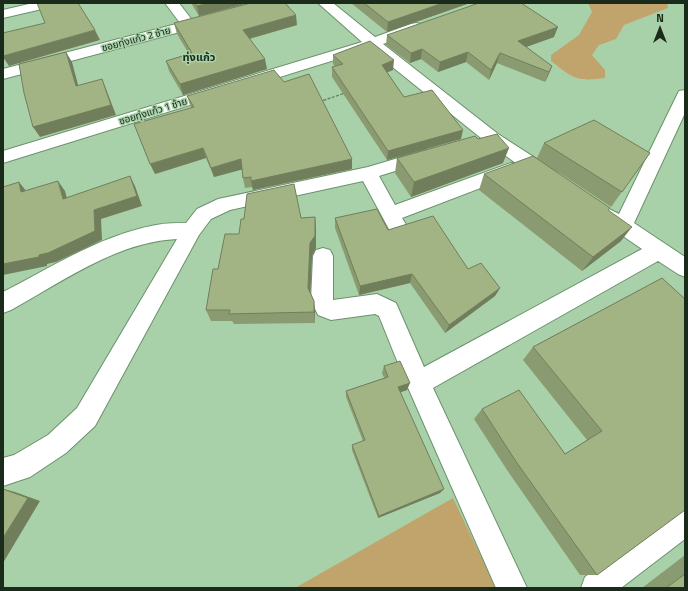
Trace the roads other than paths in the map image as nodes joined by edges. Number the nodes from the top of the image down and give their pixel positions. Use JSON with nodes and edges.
{"nodes":[{"id":1,"x":50,"y":3,"type":"edge"},
{"id":2,"x":172,"y":3,"type":"edge"},
{"id":3,"x":325,"y":3,"type":"edge"},
{"id":4,"x":16,"y":7,"type":"edge"},
{"id":5,"x":3,"y":14,"type":"edge"},
{"id":6,"x":218,"y":17,"type":"edge"},
{"id":7,"x":432,"y":21,"type":"edge"},
{"id":8,"x":189,"y":25,"type":"junction"},
{"id":9,"x":373,"y":43,"type":"junction"},
{"id":10,"x":3,"y":74,"type":"edge"},
{"id":11,"x":685,"y":95,"type":"edge"},
{"id":12,"x":492,"y":138,"type":"junction"},
{"id":13,"x":470,"y":144,"type":"edge"},
{"id":14,"x":441,"y":152,"type":"edge"},
{"id":15,"x":3,"y":157,"type":"edge"},
{"id":16,"x":528,"y":162,"type":"junction"},
{"id":17,"x":368,"y":172,"type":"junction"},
{"id":18,"x":566,"y":188,"type":"edge"},
{"id":19,"x":592,"y":205,"type":"edge"},
{"id":20,"x":623,"y":226,"type":"junction"},
{"id":21,"x":192,"y":230,"type":"junction"},
{"id":22,"x":659,"y":250,"type":"junction"},
{"id":23,"x":323,"y":256,"type":"dead end"},
{"id":24,"x":685,"y":268,"type":"edge"},
{"id":25,"x":3,"y":303,"type":"edge"},
{"id":26,"x":418,"y":383,"type":"junction"},
{"id":27,"x":3,"y":472,"type":"edge"},
{"id":28,"x":685,"y":521,"type":"edge"},
{"id":29,"x":512,"y":588,"type":"edge"},
{"id":30,"x":596,"y":588,"type":"edge"}],
"edges":[{"from":1,"to":4,"type":"street"},
{"from":2,"to":8,"type":"street"},
{"from":3,"to":9,"type":"street"},
{"from":4,"to":5,"type":"street"},
{"from":6,"to":8,"type":"street","name":"ซอยทุ่งแก้ว 2 ซ้าย"},
{"from":7,"to":9,"type":"street","name":"ซอยทุ่งแก้ว 1 ซ้าย"},
{"from":8,"to":10,"type":"street","name":"ซอยทุ่งแก้ว 2 ซ้าย"},
{"from":9,"to":12,"type":"street"},
{"from":9,"to":15,"type":"street","name":"ซอยทุ่งแก้ว 1 ซ้าย"},
{"from":11,"to":20,"type":"street"},
{"from":12,"to":13,"type":"street"},
{"from":12,"to":16,"type":"street"},
{"from":14,"to":17,"type":"street"},
{"from":16,"to":17,"type":"street"},
{"from":16,"to":18,"type":"street"},
{"from":17,"to":21,"type":"street"},
{"from":19,"to":20,"type":"street"},
{"from":20,"to":22,"type":"street"},
{"from":21,"to":25,"type":"street"},
{"from":21,"to":27,"type":"street"},
{"from":22,"to":24,"type":"street"},
{"from":22,"to":26,"type":"street"},
{"from":23,"to":26,"type":"street"},
{"from":26,"to":29,"type":"street"},
{"from":28,"to":30,"type":"street"}]}
